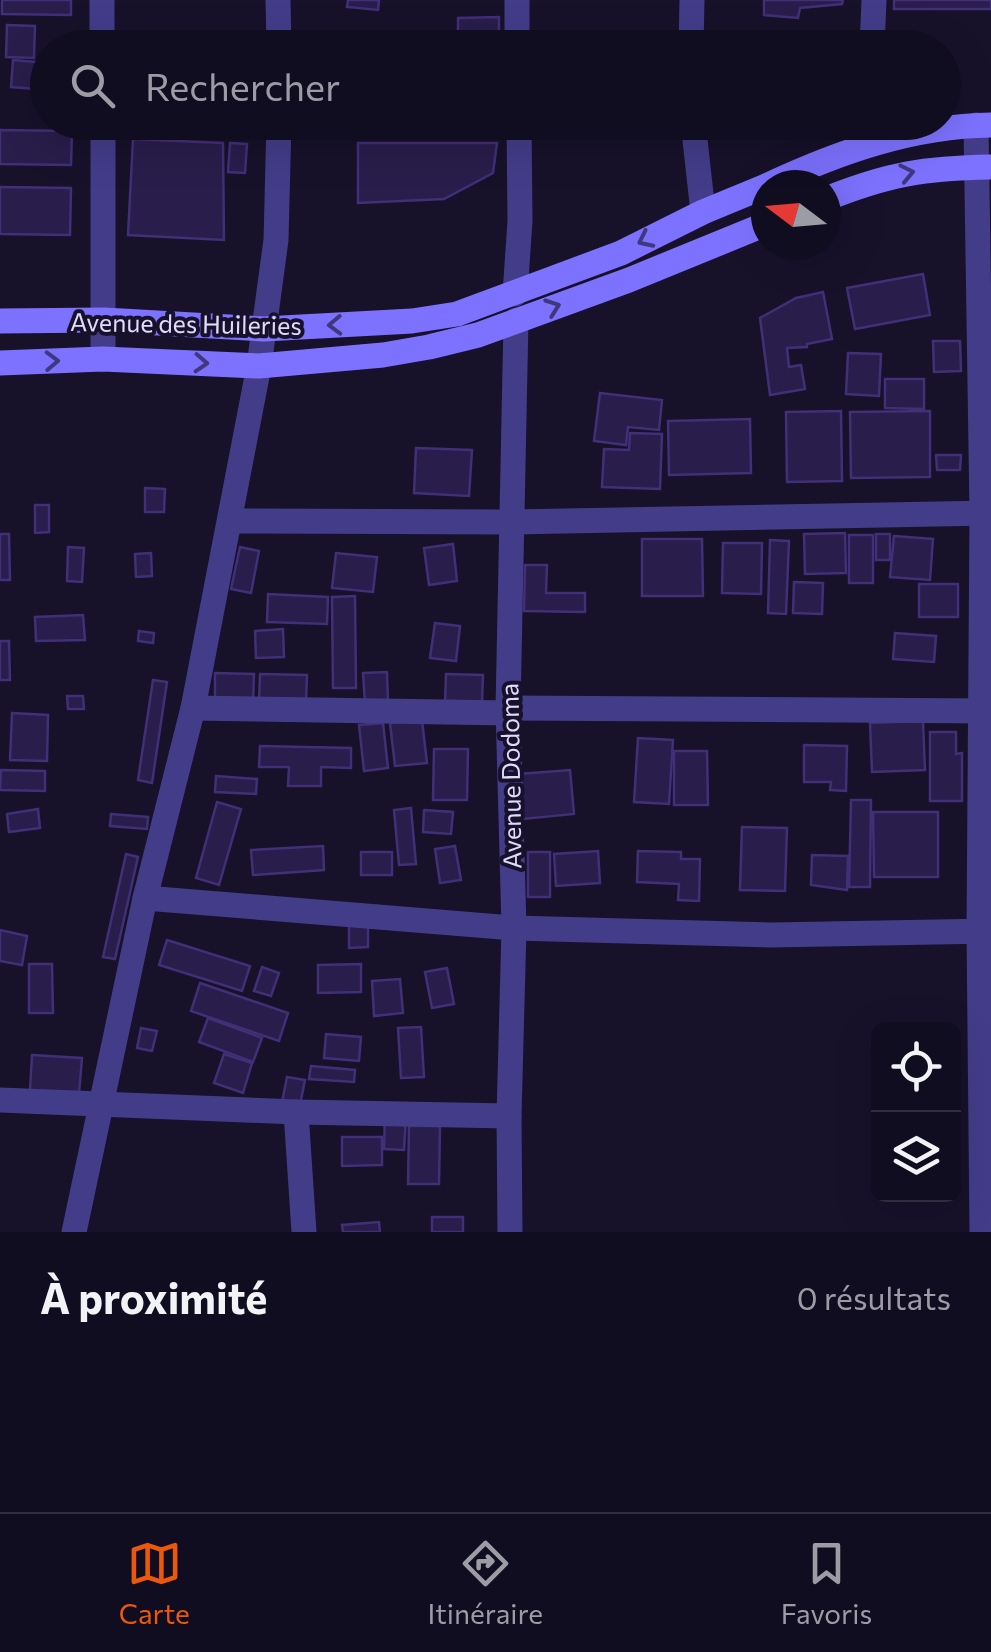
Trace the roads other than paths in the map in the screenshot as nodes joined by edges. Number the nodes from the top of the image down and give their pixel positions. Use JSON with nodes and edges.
{"nodes":[{"id":1,"x":102,"y":0,"type":"edge"},
{"id":2,"x":278,"y":0,"type":"edge"},
{"id":3,"x":517,"y":0,"type":"edge"},
{"id":4,"x":692,"y":0,"type":"edge"},
{"id":5,"x":874,"y":0,"type":"edge"},
{"id":6,"x":102,"y":30,"type":"edge"},
{"id":7,"x":278,"y":30,"type":"edge"},
{"id":8,"x":518,"y":30,"type":"edge"},
{"id":9,"x":692,"y":30,"type":"edge"},
{"id":10,"x":873,"y":30,"type":"edge"},
{"id":11,"x":984,"y":125,"type":"edge"},
{"id":12,"x":103,"y":140,"type":"edge"},
{"id":13,"x":279,"y":140,"type":"edge"},
{"id":14,"x":519,"y":140,"type":"edge"},
{"id":15,"x":695,"y":140,"type":"edge"},
{"id":16,"x":861,"y":140,"type":"edge"},
{"id":17,"x":984,"y":167,"type":"edge"},
{"id":18,"x":800,"y":170,"type":"edge"},
{"id":19,"x":751,"y":192,"type":"edge"},
{"id":20,"x":841,"y":193,"type":"edge"},
{"id":21,"x":702,"y":212,"type":"junction"},
{"id":22,"x":751,"y":230,"type":"edge"},
{"id":23,"x":515,"y":294,"type":"junction"},
{"id":24,"x":104,"y":320,"type":"junction"},
{"id":25,"x":516,"y":320,"type":"junction"},
{"id":26,"x":0,"y":321,"type":"edge"},
{"id":27,"x":264,"y":329,"type":"junction"},
{"id":28,"x":104,"y":359,"type":"junction"},
{"id":29,"x":0,"y":363,"type":"edge"},
{"id":30,"x":259,"y":366,"type":"junction"},
{"id":31,"x":986,"y":513,"type":"edge"},
{"id":32,"x":230,"y":521,"type":"junction"},
{"id":33,"x":512,"y":522,"type":"junction"},
{"id":34,"x":194,"y":708,"type":"junction"},
{"id":35,"x":508,"y":710,"type":"junction"},
{"id":36,"x":987,"y":711,"type":"edge"},
{"id":37,"x":145,"y":898,"type":"junction"},
{"id":38,"x":514,"y":928,"type":"junction"},
{"id":39,"x":985,"y":931,"type":"edge"},
{"id":40,"x":0,"y":1100,"type":"edge"},
{"id":41,"x":99,"y":1103,"type":"junction"},
{"id":42,"x":296,"y":1112,"type":"junction"},
{"id":43,"x":509,"y":1116,"type":"junction"},
{"id":44,"x":74,"y":1232,"type":"edge"},
{"id":45,"x":304,"y":1232,"type":"edge"},
{"id":46,"x":510,"y":1232,"type":"edge"},
{"id":47,"x":982,"y":1232,"type":"edge"}],
"edges":[{"from":1,"to":6,"type":"street"},
{"from":2,"to":7,"type":"street"},
{"from":3,"to":8,"type":"street"},
{"from":4,"to":9,"type":"street"},
{"from":5,"to":10,"type":"street"},
{"from":11,"to":17,"type":"street"},
{"from":12,"to":24,"type":"street"},
{"from":13,"to":27,"type":"street"},
{"from":14,"to":23,"type":"street"},
{"from":15,"to":21,"type":"street"},
{"from":16,"to":18,"type":"main road","name":"Avenue des Huileries"},
{"from":20,"to":17,"type":"main road","one_way":true},
{"from":17,"to":31,"type":"street"},
{"from":19,"to":21,"type":"main road","name":"Avenue des Huileries"},
{"from":21,"to":23,"type":"main road","name":"Avenue des Huileries","one_way":true},
{"from":25,"to":22,"type":"main road","name":"Avenue des Huileries","one_way":true},
{"from":23,"to":27,"type":"main road","name":"Avenue des Huileries","one_way":true},
{"from":24,"to":26,"type":"main road","name":"Avenue des Huileries"},
{"from":24,"to":27,"type":"main road","name":"Avenue des Huileries"},
{"from":24,"to":28,"type":"street"},
{"from":25,"to":30,"type":"main road","name":"Avenue des Huileries"},
{"from":25,"to":33,"type":"street","name":"Avenue Dodoma"},
{"from":27,"to":30,"type":"street"},
{"from":29,"to":28,"type":"main road","name":"Avenue des Huileries","one_way":true},
{"from":28,"to":30,"type":"main road","name":"Avenue des Huileries","one_way":true},
{"from":30,"to":32,"type":"street"},
{"from":31,"to":33,"type":"street"},
{"from":31,"to":36,"type":"street"},
{"from":32,"to":33,"type":"street"},
{"from":32,"to":34,"type":"street"},
{"from":33,"to":35,"type":"street","name":"Avenue Dodoma"},
{"from":34,"to":35,"type":"street"},
{"from":34,"to":37,"type":"street"},
{"from":35,"to":36,"type":"street"},
{"from":35,"to":38,"type":"street","name":"Avenue Dodoma"},
{"from":36,"to":39,"type":"street"},
{"from":37,"to":38,"type":"street"},
{"from":37,"to":41,"type":"street"},
{"from":38,"to":39,"type":"street"},
{"from":38,"to":43,"type":"street","name":"Avenue Dodoma"},
{"from":39,"to":47,"type":"street"},
{"from":40,"to":41,"type":"street"},
{"from":41,"to":42,"type":"street"},
{"from":41,"to":44,"type":"street"},
{"from":42,"to":43,"type":"street"},
{"from":42,"to":45,"type":"street"},
{"from":43,"to":46,"type":"street","name":"Avenue Dodoma"}]}
